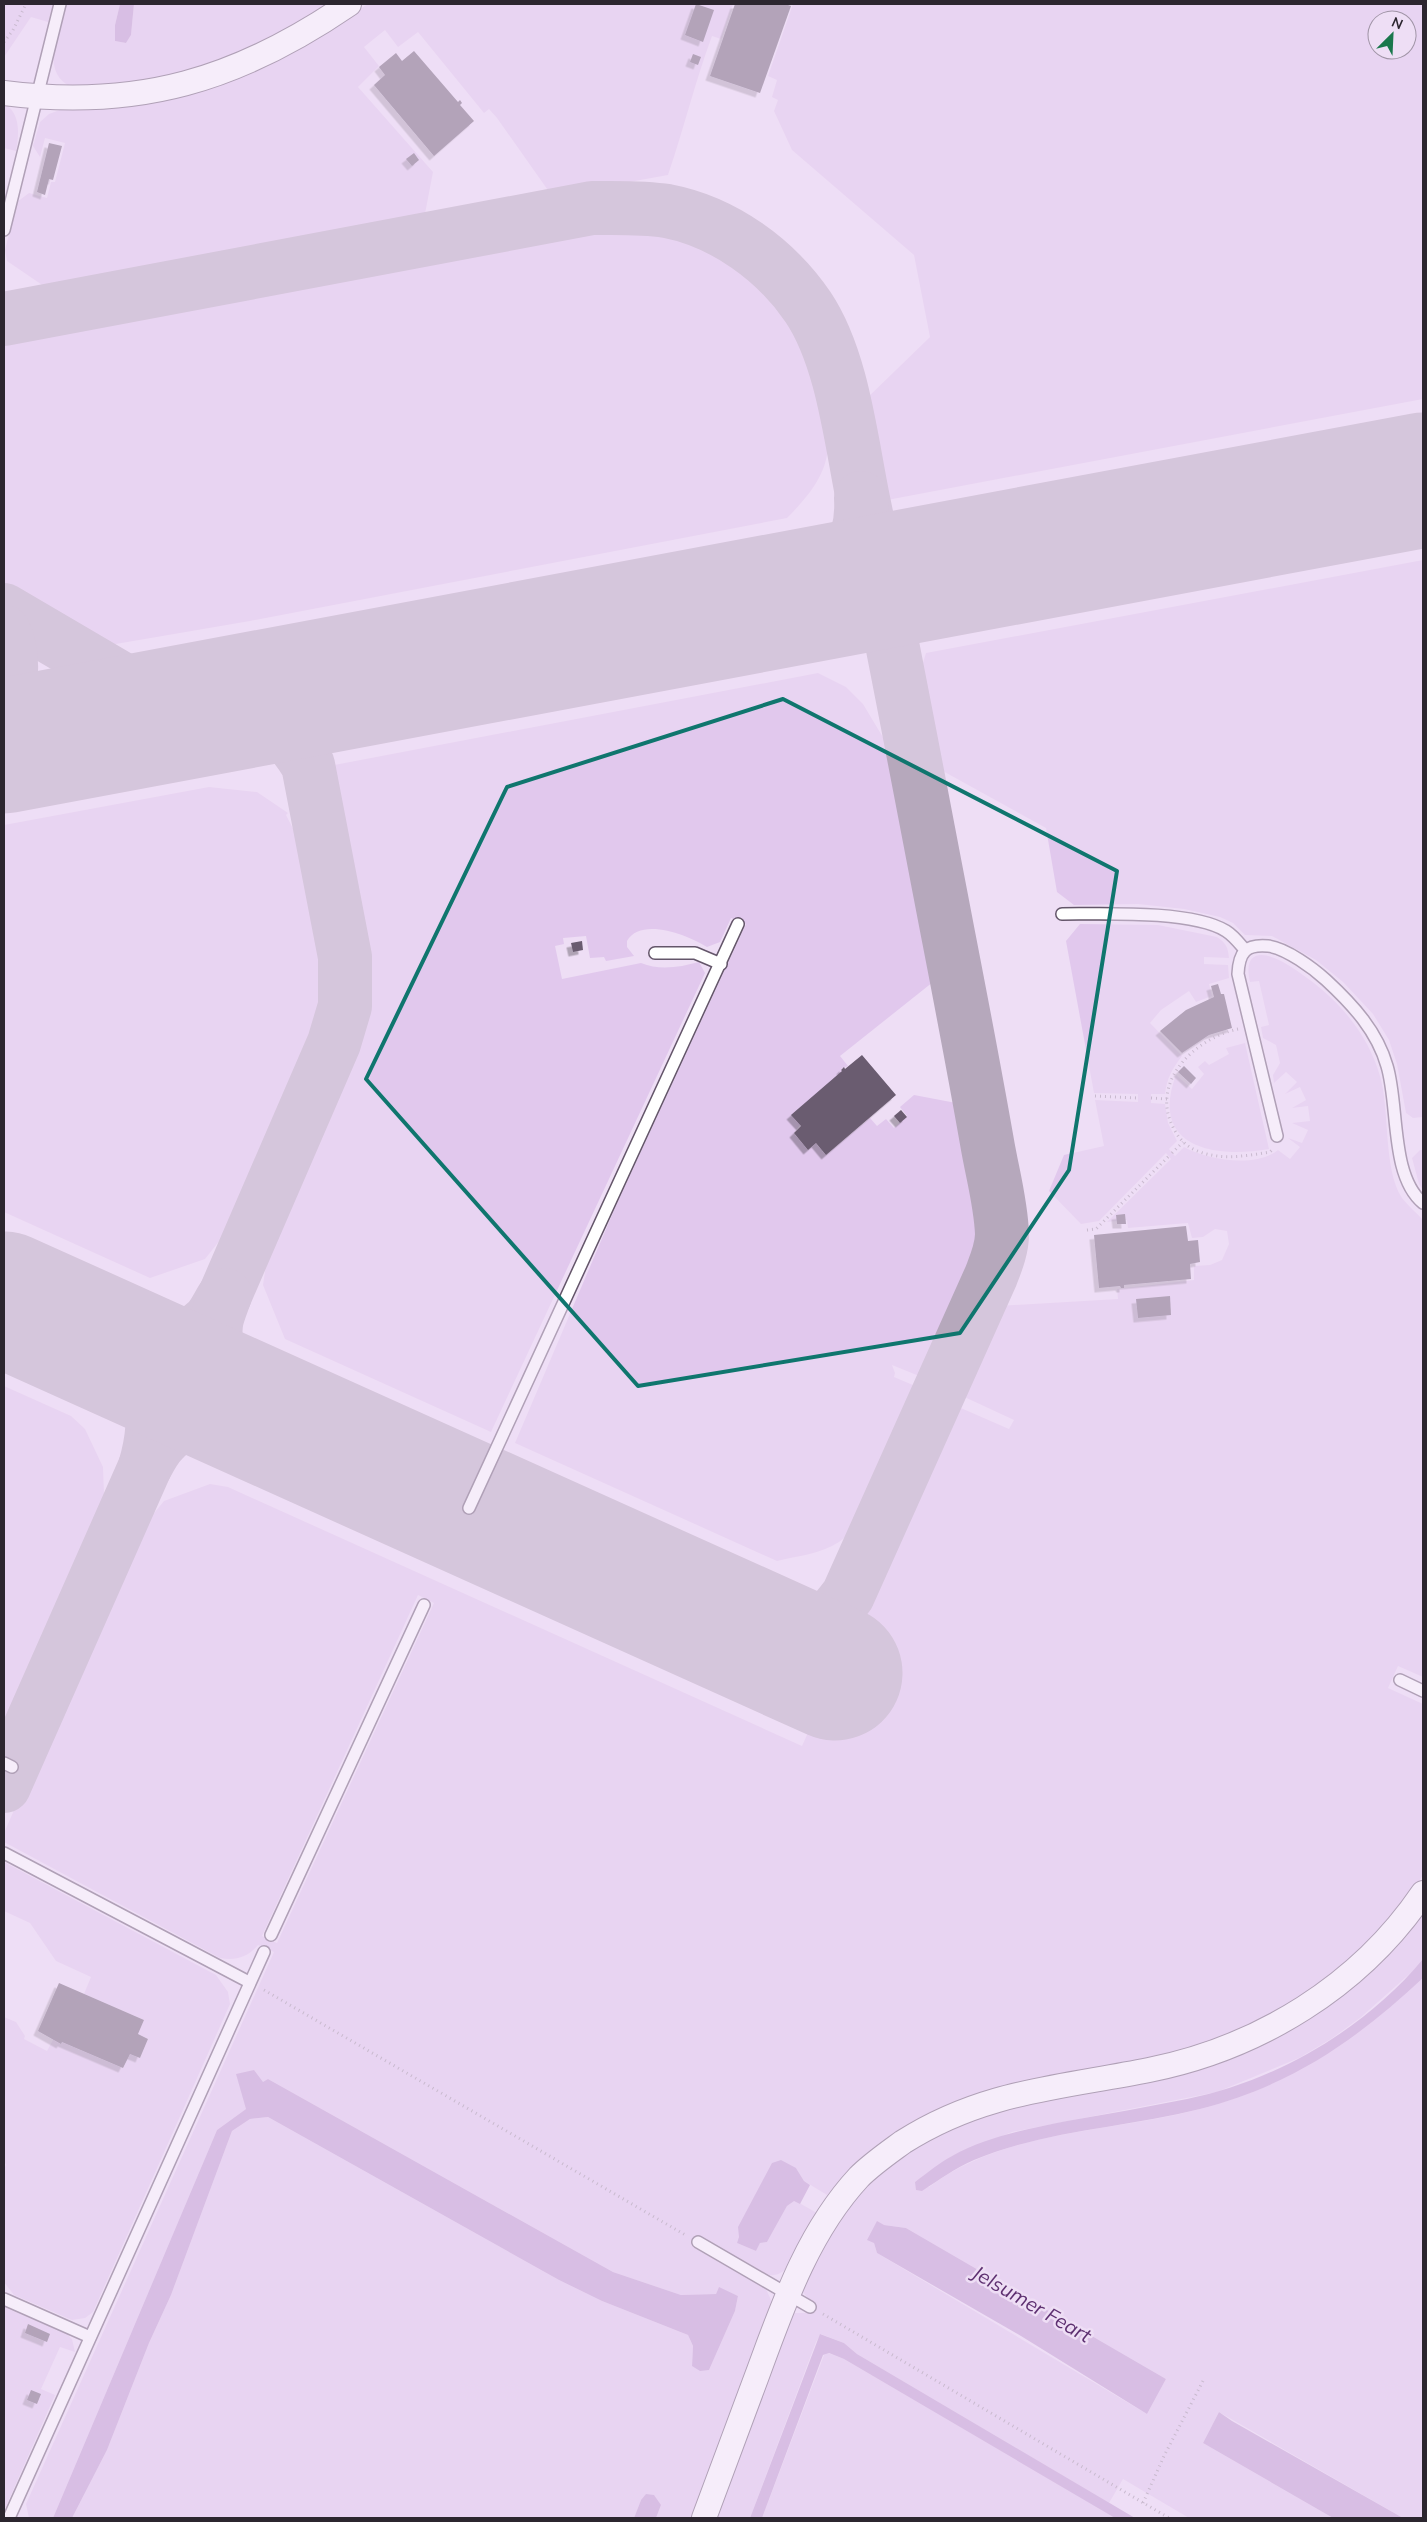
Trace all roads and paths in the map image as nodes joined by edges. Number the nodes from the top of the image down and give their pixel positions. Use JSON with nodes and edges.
{"nodes":[{"id":1,"x":26,"y":4,"type":"edge"},
{"id":2,"x":60,"y":4,"type":"edge"},
{"id":3,"x":349,"y":4,"type":"edge"},
{"id":4,"x":4,"y":42,"type":"edge"},
{"id":5,"x":4,"y":92,"type":"edge"},
{"id":6,"x":38,"y":97,"type":"junction"},
{"id":7,"x":4,"y":230,"type":"edge"},
{"id":8,"x":1062,"y":914,"type":"dead end"},
{"id":9,"x":738,"y":924,"type":"dead end"},
{"id":10,"x":1245,"y":950,"type":"junction"},
{"id":11,"x":655,"y":952,"type":"dead end"},
{"id":12,"x":721,"y":964,"type":"junction"},
{"id":13,"x":1250,"y":1026,"type":"junction"},
{"id":14,"x":1095,"y":1096,"type":"dead end"},
{"id":15,"x":1138,"y":1098,"type":"dead end"},
{"id":16,"x":1151,"y":1098,"type":"dead end"},
{"id":17,"x":1168,"y":1099,"type":"junction"},
{"id":18,"x":1277,"y":1136,"type":"joint"},
{"id":19,"x":1183,"y":1142,"type":"junction"},
{"id":20,"x":1172,"y":1153,"type":"dead end"},
{"id":21,"x":1169,"y":1156,"type":"dead end"},
{"id":22,"x":1423,"y":1203,"type":"edge"},
{"id":23,"x":1087,"y":1230,"type":"dead end"},
{"id":24,"x":469,"y":1508,"type":"dead end"},
{"id":25,"x":424,"y":1605,"type":"dead end"},
{"id":26,"x":1400,"y":1680,"type":"dead end"},
{"id":27,"x":1423,"y":1691,"type":"edge"},
{"id":28,"x":4,"y":1853,"type":"edge"},
{"id":29,"x":1423,"y":1893,"type":"edge"},
{"id":30,"x":271,"y":1935,"type":"dead end"},
{"id":31,"x":264,"y":1952,"type":"dead end"},
{"id":32,"x":249,"y":1982,"type":"junction"},
{"id":33,"x":698,"y":2242,"type":"joint"},
{"id":34,"x":788,"y":2294,"type":"junction"},
{"id":35,"x":4,"y":2299,"type":"edge"},
{"id":36,"x":810,"y":2307,"type":"joint"},
{"id":37,"x":90,"y":2337,"type":"junction"},
{"id":38,"x":1204,"y":2379,"type":"dead end"},
{"id":39,"x":1143,"y":2503,"type":"junction"},
{"id":40,"x":9,"y":2518,"type":"edge"},
{"id":41,"x":704,"y":2518,"type":"edge"},
{"id":42,"x":1169,"y":2518,"type":"edge"}],
"edges":[{"from":1,"to":4,"type":"path"},
{"from":2,"to":6,"type":"lane"},
{"from":3,"to":6,"type":"street"},
{"from":5,"to":6,"type":"street"},
{"from":6,"to":7,"type":"lane"},
{"from":8,"to":10,"type":"lane"},
{"from":9,"to":12,"type":"lane"},
{"from":10,"to":13,"type":"lane"},
{"from":10,"to":22,"type":"lane"},
{"from":11,"to":12,"type":"lane"},
{"from":12,"to":24,"type":"lane"},
{"from":13,"to":17,"type":"path"},
{"from":13,"to":18,"type":"lane"},
{"from":14,"to":15,"type":"path"},
{"from":16,"to":17,"type":"path"},
{"from":17,"to":19,"type":"path"},
{"from":18,"to":19,"type":"path"},
{"from":19,"to":20,"type":"path"},
{"from":21,"to":23,"type":"path"},
{"from":25,"to":30,"type":"lane"},
{"from":26,"to":27,"type":"lane"},
{"from":28,"to":32,"type":"lane"},
{"from":29,"to":34,"type":"street"},
{"from":31,"to":32,"type":"lane"},
{"from":32,"to":33,"type":"path"},
{"from":32,"to":37,"type":"lane"},
{"from":33,"to":34,"type":"lane"},
{"from":34,"to":36,"type":"lane"},
{"from":34,"to":41,"type":"street"},
{"from":35,"to":37,"type":"lane"},
{"from":36,"to":39,"type":"path"},
{"from":37,"to":40,"type":"lane"},
{"from":38,"to":39,"type":"path"},
{"from":39,"to":42,"type":"path"}]}
